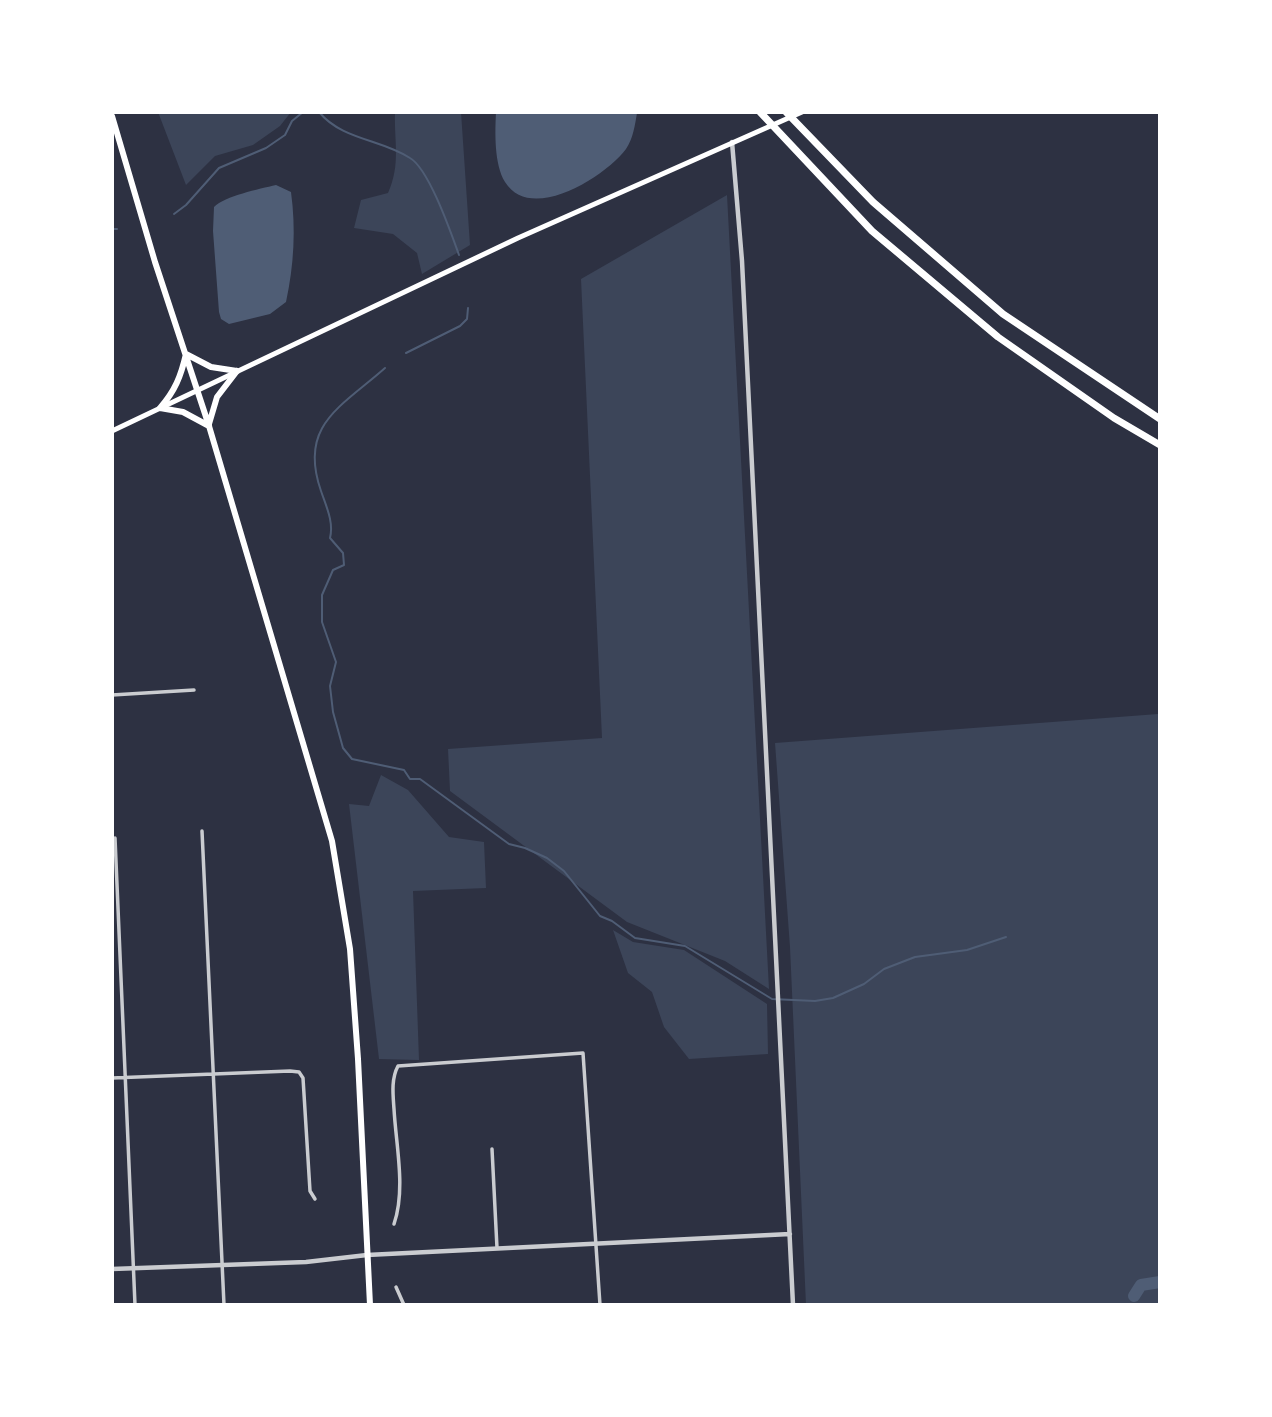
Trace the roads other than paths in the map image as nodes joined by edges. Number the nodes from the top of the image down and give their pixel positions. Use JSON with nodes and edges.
{"nodes":[{"id":1,"x":760,"y":112,"type":"edge"},
{"id":2,"x":786,"y":112,"type":"edge"},
{"id":3,"x":802,"y":112,"type":"edge"},
{"id":4,"x":112,"y":116,"type":"edge"},
{"id":5,"x":732,"y":142,"type":"junction"},
{"id":6,"x":186,"y":354,"type":"junction"},
{"id":7,"x":237,"y":371,"type":"junction"},
{"id":8,"x":197,"y":389,"type":"junction"},
{"id":9,"x":160,"y":408,"type":"junction"},
{"id":10,"x":1160,"y":419,"type":"edge"},
{"id":11,"x":209,"y":426,"type":"junction"},
{"id":12,"x":112,"y":431,"type":"edge"},
{"id":13,"x":1160,"y":444,"type":"edge"},
{"id":14,"x":194,"y":690,"type":"dead end"},
{"id":15,"x":112,"y":695,"type":"edge"},
{"id":16,"x":202,"y":831,"type":"dead end"},
{"id":17,"x":115,"y":838,"type":"dead end"},
{"id":18,"x":212,"y":1074,"type":"junction"},
{"id":19,"x":125,"y":1077,"type":"junction"},
{"id":20,"x":112,"y":1078,"type":"edge"},
{"id":21,"x":492,"y":1149,"type":"dead end"},
{"id":22,"x":314,"y":1199,"type":"dead end"},
{"id":23,"x":394,"y":1224,"type":"dead end"},
{"id":24,"x":790,"y":1234,"type":"junction"},
{"id":25,"x":597,"y":1243,"type":"junction"},
{"id":26,"x":497,"y":1250,"type":"junction"},
{"id":27,"x":367,"y":1255,"type":"junction"},
{"id":28,"x":223,"y":1265,"type":"junction"},
{"id":29,"x":134,"y":1268,"type":"junction"},
{"id":30,"x":112,"y":1269,"type":"edge"},
{"id":31,"x":396,"y":1287,"type":"dead end"},
{"id":32,"x":135,"y":1305,"type":"edge"},
{"id":33,"x":224,"y":1305,"type":"edge"},
{"id":34,"x":370,"y":1305,"type":"edge"},
{"id":35,"x":404,"y":1305,"type":"edge"},
{"id":36,"x":600,"y":1305,"type":"edge"},
{"id":37,"x":793,"y":1305,"type":"edge"}],
"edges":[{"from":1,"to":13,"type":"highway"},
{"from":2,"to":10,"type":"highway"},
{"from":3,"to":5,"type":"main road"},
{"from":4,"to":6,"type":"main road"},
{"from":5,"to":7,"type":"main road"},
{"from":5,"to":24,"type":"street"},
{"from":6,"to":7,"type":"main road"},
{"from":6,"to":8,"type":"main road"},
{"from":6,"to":9,"type":"main road"},
{"from":7,"to":8,"type":"main road"},
{"from":7,"to":11,"type":"main road"},
{"from":8,"to":9,"type":"main road"},
{"from":8,"to":11,"type":"main road"},
{"from":9,"to":11,"type":"main road"},
{"from":9,"to":12,"type":"main road"},
{"from":11,"to":27,"type":"main road"},
{"from":14,"to":15,"type":"street"},
{"from":16,"to":18,"type":"street"},
{"from":17,"to":19,"type":"street"},
{"from":18,"to":19,"type":"street"},
{"from":18,"to":22,"type":"street"},
{"from":18,"to":28,"type":"street"},
{"from":19,"to":20,"type":"street"},
{"from":19,"to":29,"type":"street"},
{"from":21,"to":26,"type":"street"},
{"from":23,"to":25,"type":"street"},
{"from":24,"to":25,"type":"street"},
{"from":24,"to":37,"type":"street"},
{"from":25,"to":26,"type":"street"},
{"from":25,"to":36,"type":"street"},
{"from":26,"to":27,"type":"street"},
{"from":27,"to":28,"type":"street"},
{"from":27,"to":34,"type":"main road"},
{"from":28,"to":29,"type":"street"},
{"from":28,"to":33,"type":"street"},
{"from":29,"to":30,"type":"street"},
{"from":29,"to":32,"type":"street"},
{"from":31,"to":35,"type":"street"}]}
